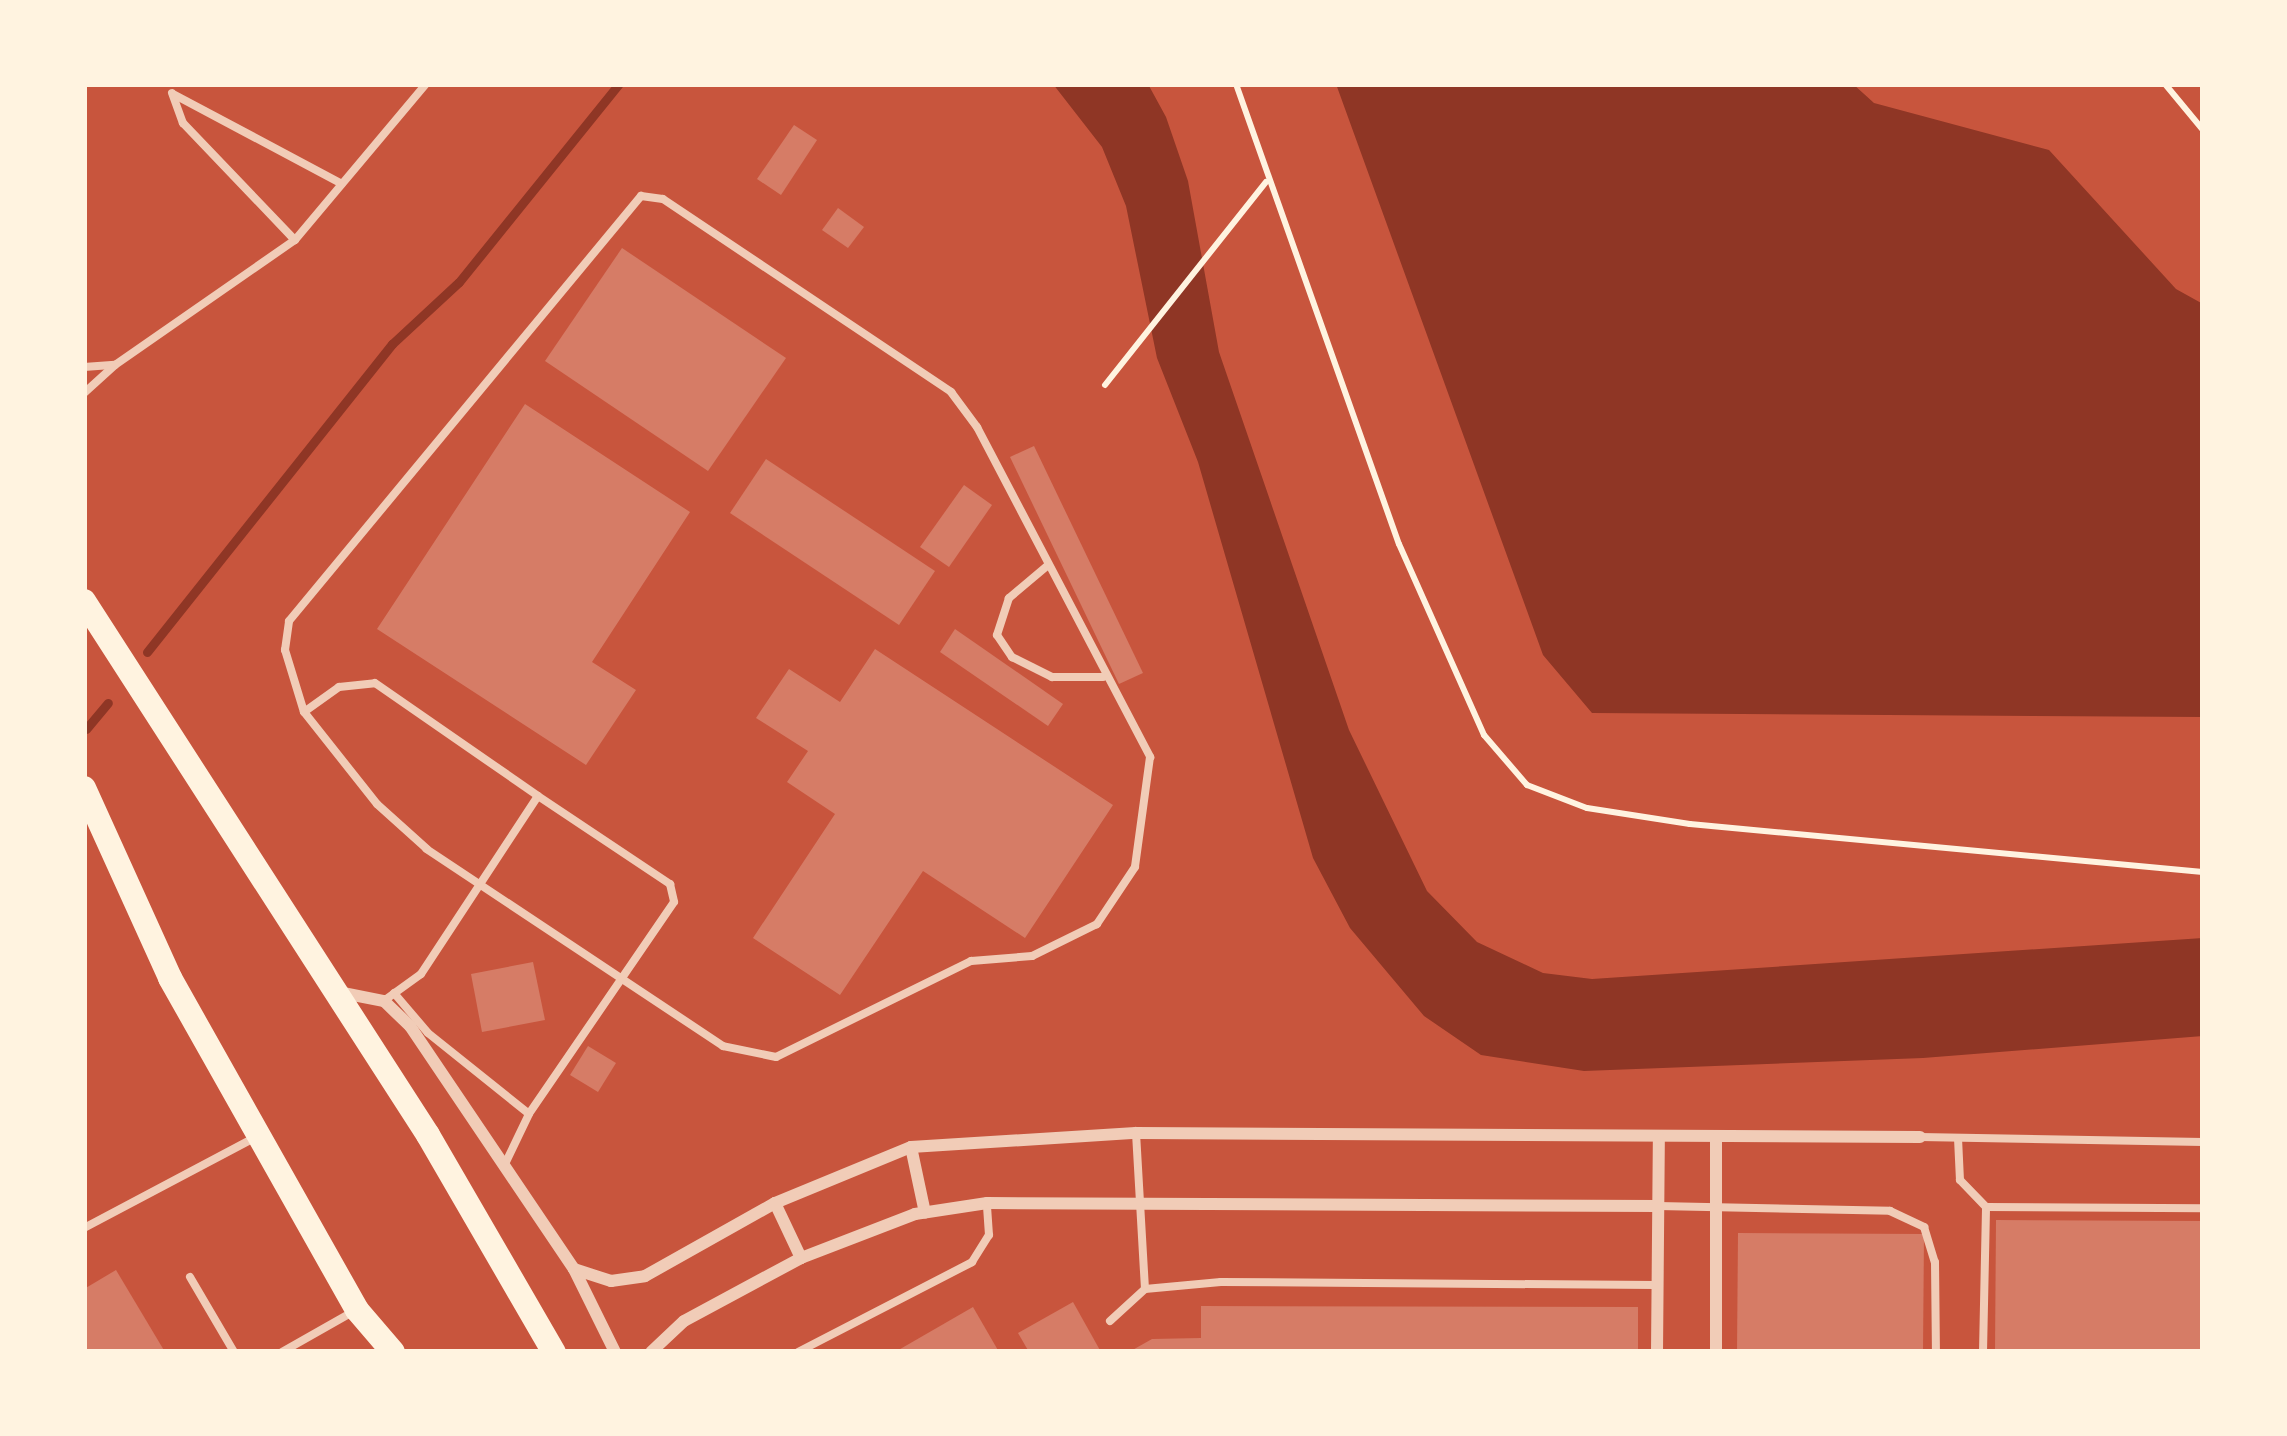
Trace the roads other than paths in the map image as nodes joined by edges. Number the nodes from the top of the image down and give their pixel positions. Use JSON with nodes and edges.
{"nodes":[{"id":1,"x":426,"y":84,"type":"edge"},
{"id":2,"x":342,"y":184,"type":"junction"},
{"id":3,"x":296,"y":240,"type":"junction"},
{"id":4,"x":115,"y":365,"type":"junction"},
{"id":5,"x":84,"y":367,"type":"edge"},
{"id":6,"x":84,"y":393,"type":"edge"},
{"id":7,"x":1047,"y":566,"type":"junction"},
{"id":8,"x":84,"y":601,"type":"edge"},
{"id":9,"x":1102,"y":677,"type":"junction"},
{"id":10,"x":304,"y":712,"type":"junction"},
{"id":11,"x":84,"y":788,"type":"edge"},
{"id":12,"x":538,"y":796,"type":"junction"},
{"id":13,"x":92,"y":830,"type":"edge"},
{"id":14,"x":478,"y":884,"type":"junction"},
{"id":15,"x":622,"y":979,"type":"junction"},
{"id":16,"x":337,"y":992,"type":"junction"},
{"id":17,"x":389,"y":997,"type":"junction"},
{"id":18,"x":529,"y":1114,"type":"junction"},
{"id":19,"x":1136,"y":1133,"type":"junction"},
{"id":20,"x":259,"y":1136,"type":"junction"},
{"id":21,"x":1920,"y":1137,"type":"joint"},
{"id":22,"x":1659,"y":1138,"type":"junction"},
{"id":23,"x":1958,"y":1138,"type":"junction"},
{"id":24,"x":1716,"y":1139,"type":"junction"},
{"id":25,"x":2203,"y":1142,"type":"edge"},
{"id":26,"x":910,"y":1147,"type":"junction"},
{"id":27,"x":503,"y":1167,"type":"junction"},
{"id":28,"x":775,"y":1203,"type":"junction"},
{"id":29,"x":987,"y":1203,"type":"junction"},
{"id":30,"x":1138,"y":1203,"type":"junction"},
{"id":31,"x":1658,"y":1206,"type":"junction"},
{"id":32,"x":1986,"y":1207,"type":"junction"},
{"id":33,"x":2203,"y":1208,"type":"edge"},
{"id":34,"x":1716,"y":1209,"type":"junction"},
{"id":35,"x":925,"y":1213,"type":"junction"},
{"id":36,"x":84,"y":1228,"type":"edge"},
{"id":37,"x":801,"y":1258,"type":"junction"},
{"id":38,"x":574,"y":1269,"type":"junction"},
{"id":39,"x":190,"y":1277,"type":"dead end"},
{"id":40,"x":1658,"y":1285,"type":"junction"},
{"id":41,"x":1145,"y":1289,"type":"junction"},
{"id":42,"x":357,"y":1310,"type":"junction"},
{"id":43,"x":1110,"y":1321,"type":"dead end"},
{"id":44,"x":234,"y":1352,"type":"edge"},
{"id":45,"x":282,"y":1352,"type":"edge"},
{"id":46,"x":393,"y":1352,"type":"edge"},
{"id":47,"x":554,"y":1352,"type":"edge"},
{"id":48,"x":615,"y":1352,"type":"edge"},
{"id":49,"x":651,"y":1352,"type":"edge"},
{"id":50,"x":798,"y":1352,"type":"edge"},
{"id":51,"x":1657,"y":1352,"type":"edge"},
{"id":52,"x":1716,"y":1352,"type":"edge"},
{"id":53,"x":1936,"y":1352,"type":"edge"},
{"id":54,"x":1982,"y":1352,"type":"edge"}],
"edges":[{"from":1,"to":2,"type":"lane"},
{"from":2,"to":3,"type":"lane"},
{"from":2,"to":3,"type":"lane"},
{"from":3,"to":4,"type":"lane"},
{"from":4,"to":5,"type":"lane"},
{"from":4,"to":6,"type":"lane"},
{"from":7,"to":9,"type":"lane"},
{"from":7,"to":9,"type":"lane"},
{"from":7,"to":10,"type":"lane"},
{"from":8,"to":16,"type":"main road"},
{"from":9,"to":15,"type":"lane"},
{"from":10,"to":12,"type":"lane"},
{"from":10,"to":14,"type":"lane"},
{"from":11,"to":13,"type":"main road"},
{"from":12,"to":14,"type":"lane"},
{"from":12,"to":15,"type":"lane"},
{"from":13,"to":20,"type":"main road"},
{"from":14,"to":15,"type":"lane"},
{"from":14,"to":17,"type":"lane"},
{"from":15,"to":18,"type":"lane"},
{"from":16,"to":17,"type":"street"},
{"from":16,"to":47,"type":"main road"},
{"from":17,"to":18,"type":"lane"},
{"from":17,"to":27,"type":"street"},
{"from":18,"to":27,"type":"lane"},
{"from":19,"to":22,"type":"street"},
{"from":19,"to":26,"type":"street"},
{"from":19,"to":30,"type":"lane"},
{"from":20,"to":36,"type":"lane"},
{"from":20,"to":42,"type":"main road"},
{"from":21,"to":23,"type":"lane"},
{"from":21,"to":24,"type":"street"},
{"from":22,"to":24,"type":"street"},
{"from":22,"to":31,"type":"street"},
{"from":23,"to":25,"type":"lane"},
{"from":23,"to":32,"type":"lane"},
{"from":24,"to":34,"type":"street"},
{"from":26,"to":28,"type":"street"},
{"from":26,"to":35,"type":"street"},
{"from":27,"to":38,"type":"street"},
{"from":28,"to":37,"type":"street"},
{"from":28,"to":38,"type":"street"},
{"from":29,"to":30,"type":"street"},
{"from":29,"to":35,"type":"street"},
{"from":29,"to":50,"type":"lane"},
{"from":30,"to":31,"type":"street"},
{"from":30,"to":41,"type":"lane"},
{"from":31,"to":34,"type":"lane"},
{"from":31,"to":40,"type":"street"},
{"from":32,"to":33,"type":"lane"},
{"from":32,"to":54,"type":"lane"},
{"from":34,"to":52,"type":"street"},
{"from":34,"to":53,"type":"lane"},
{"from":35,"to":37,"type":"street"},
{"from":37,"to":49,"type":"street"},
{"from":38,"to":48,"type":"street"},
{"from":39,"to":44,"type":"lane"},
{"from":40,"to":41,"type":"lane"},
{"from":40,"to":51,"type":"street"},
{"from":41,"to":43,"type":"lane"},
{"from":42,"to":45,"type":"lane"},
{"from":42,"to":46,"type":"main road"}]}
